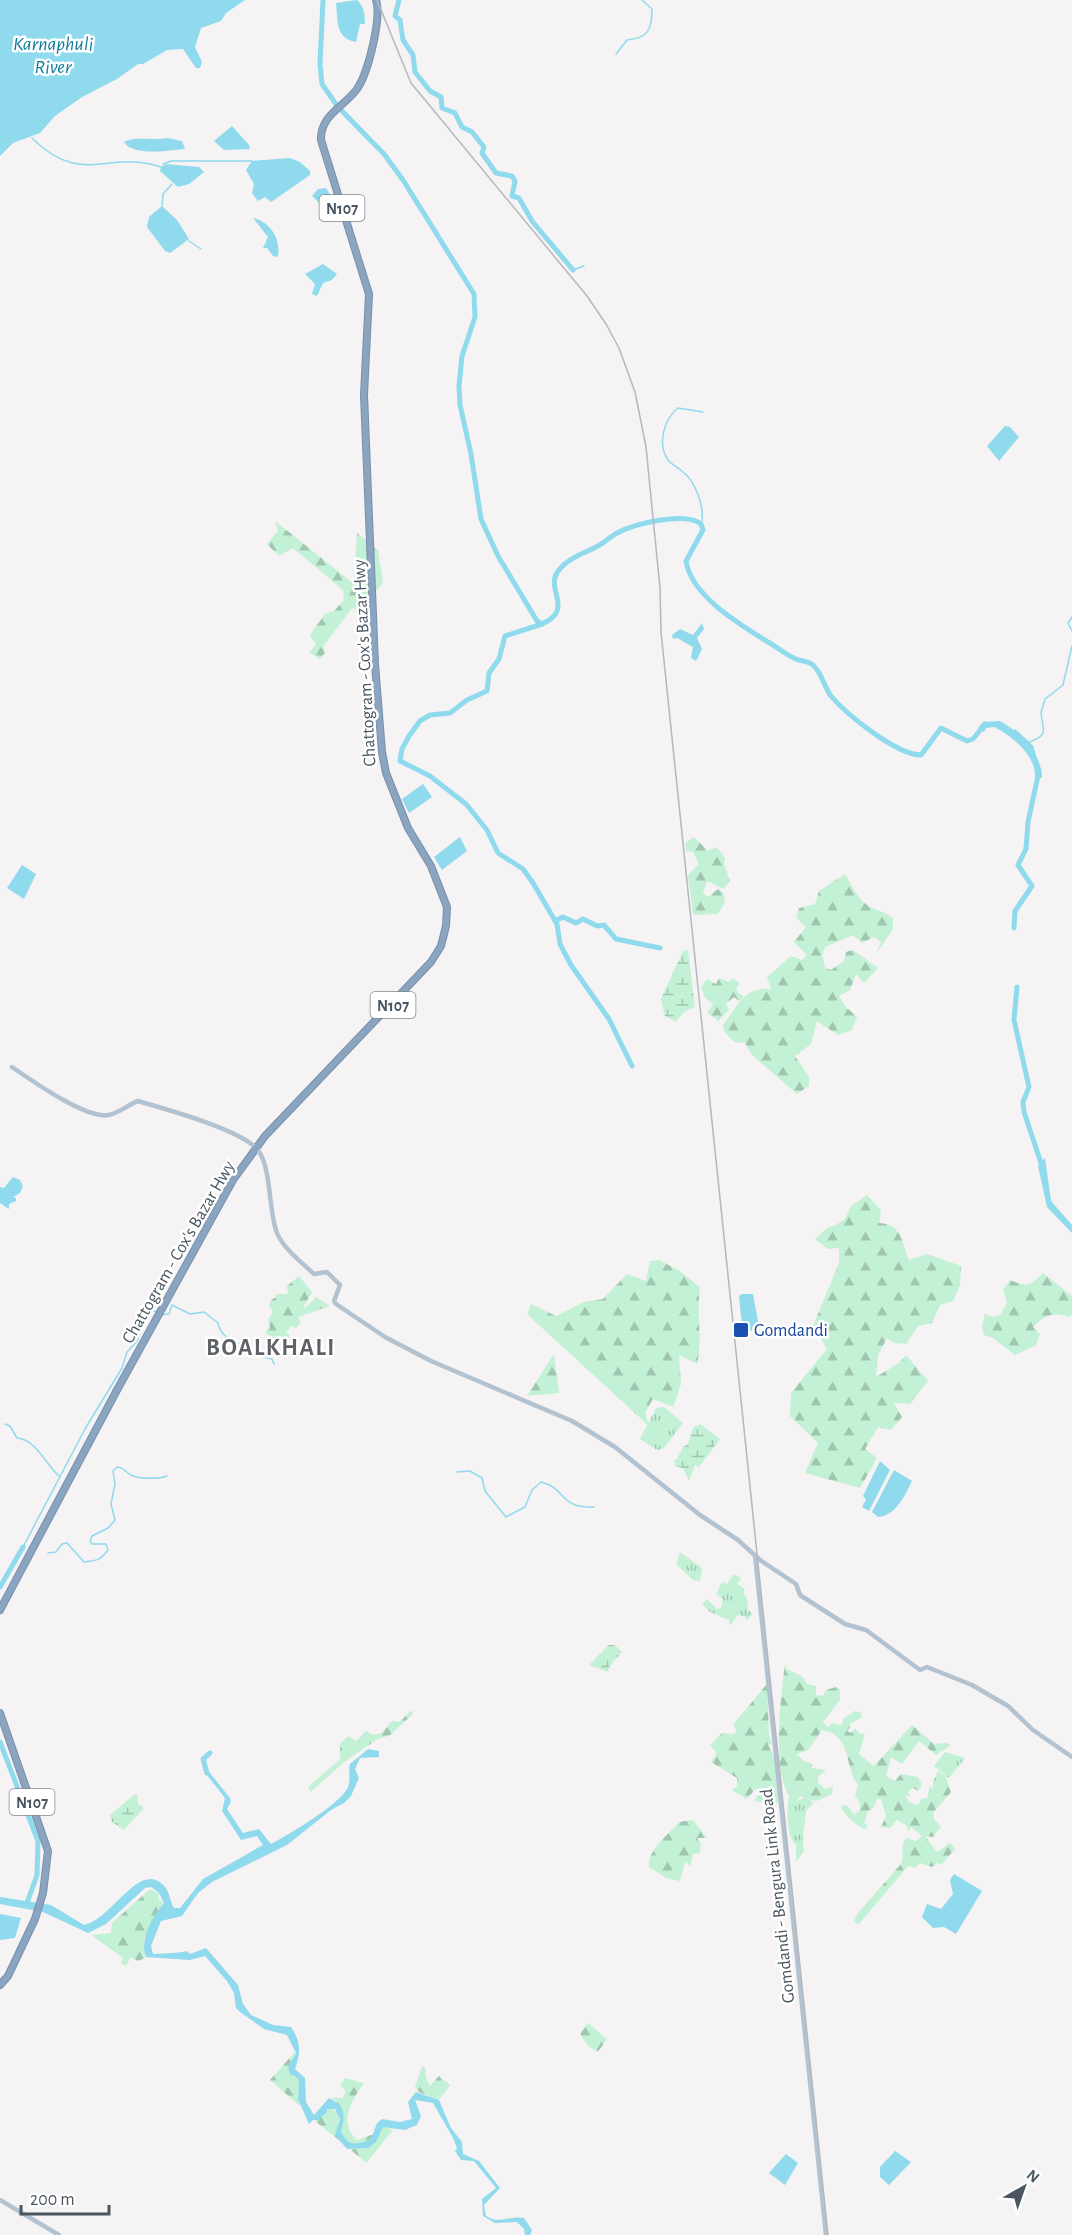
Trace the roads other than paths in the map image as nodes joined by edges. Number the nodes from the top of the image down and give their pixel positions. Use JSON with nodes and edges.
{"nodes":[{"id":1,"x":375,"y":0,"type":"edge"},
{"id":2,"x":12,"y":1067,"type":"dead end"},
{"id":3,"x":256,"y":1149,"type":"junction"},
{"id":4,"x":755,"y":1555,"type":"junction"},
{"id":5,"x":0,"y":1610,"type":"edge"},
{"id":6,"x":0,"y":1713,"type":"edge"},
{"id":7,"x":1072,"y":1756,"type":"edge"},
{"id":8,"x":0,"y":1986,"type":"edge"},
{"id":9,"x":0,"y":2200,"type":"edge"},
{"id":10,"x":59,"y":2235,"type":"edge"},
{"id":11,"x":826,"y":2235,"type":"edge"}],
"edges":[{"from":1,"to":3,"type":"highway","name":"Chattogram - Cox's Bazar Hwy","number":"N107"},
{"from":2,"to":3,"type":"main road"},
{"from":3,"to":4,"type":"main road"},
{"from":3,"to":5,"type":"highway","name":"Chattogram - Cox's Bazar Hwy","number":"N107"},
{"from":4,"to":7,"type":"main road"},
{"from":4,"to":11,"type":"main road","name":"Gomdandi - Bengura Link Road"},
{"from":6,"to":8,"type":"highway","number":"N107"},
{"from":9,"to":10,"type":"main road"}]}
